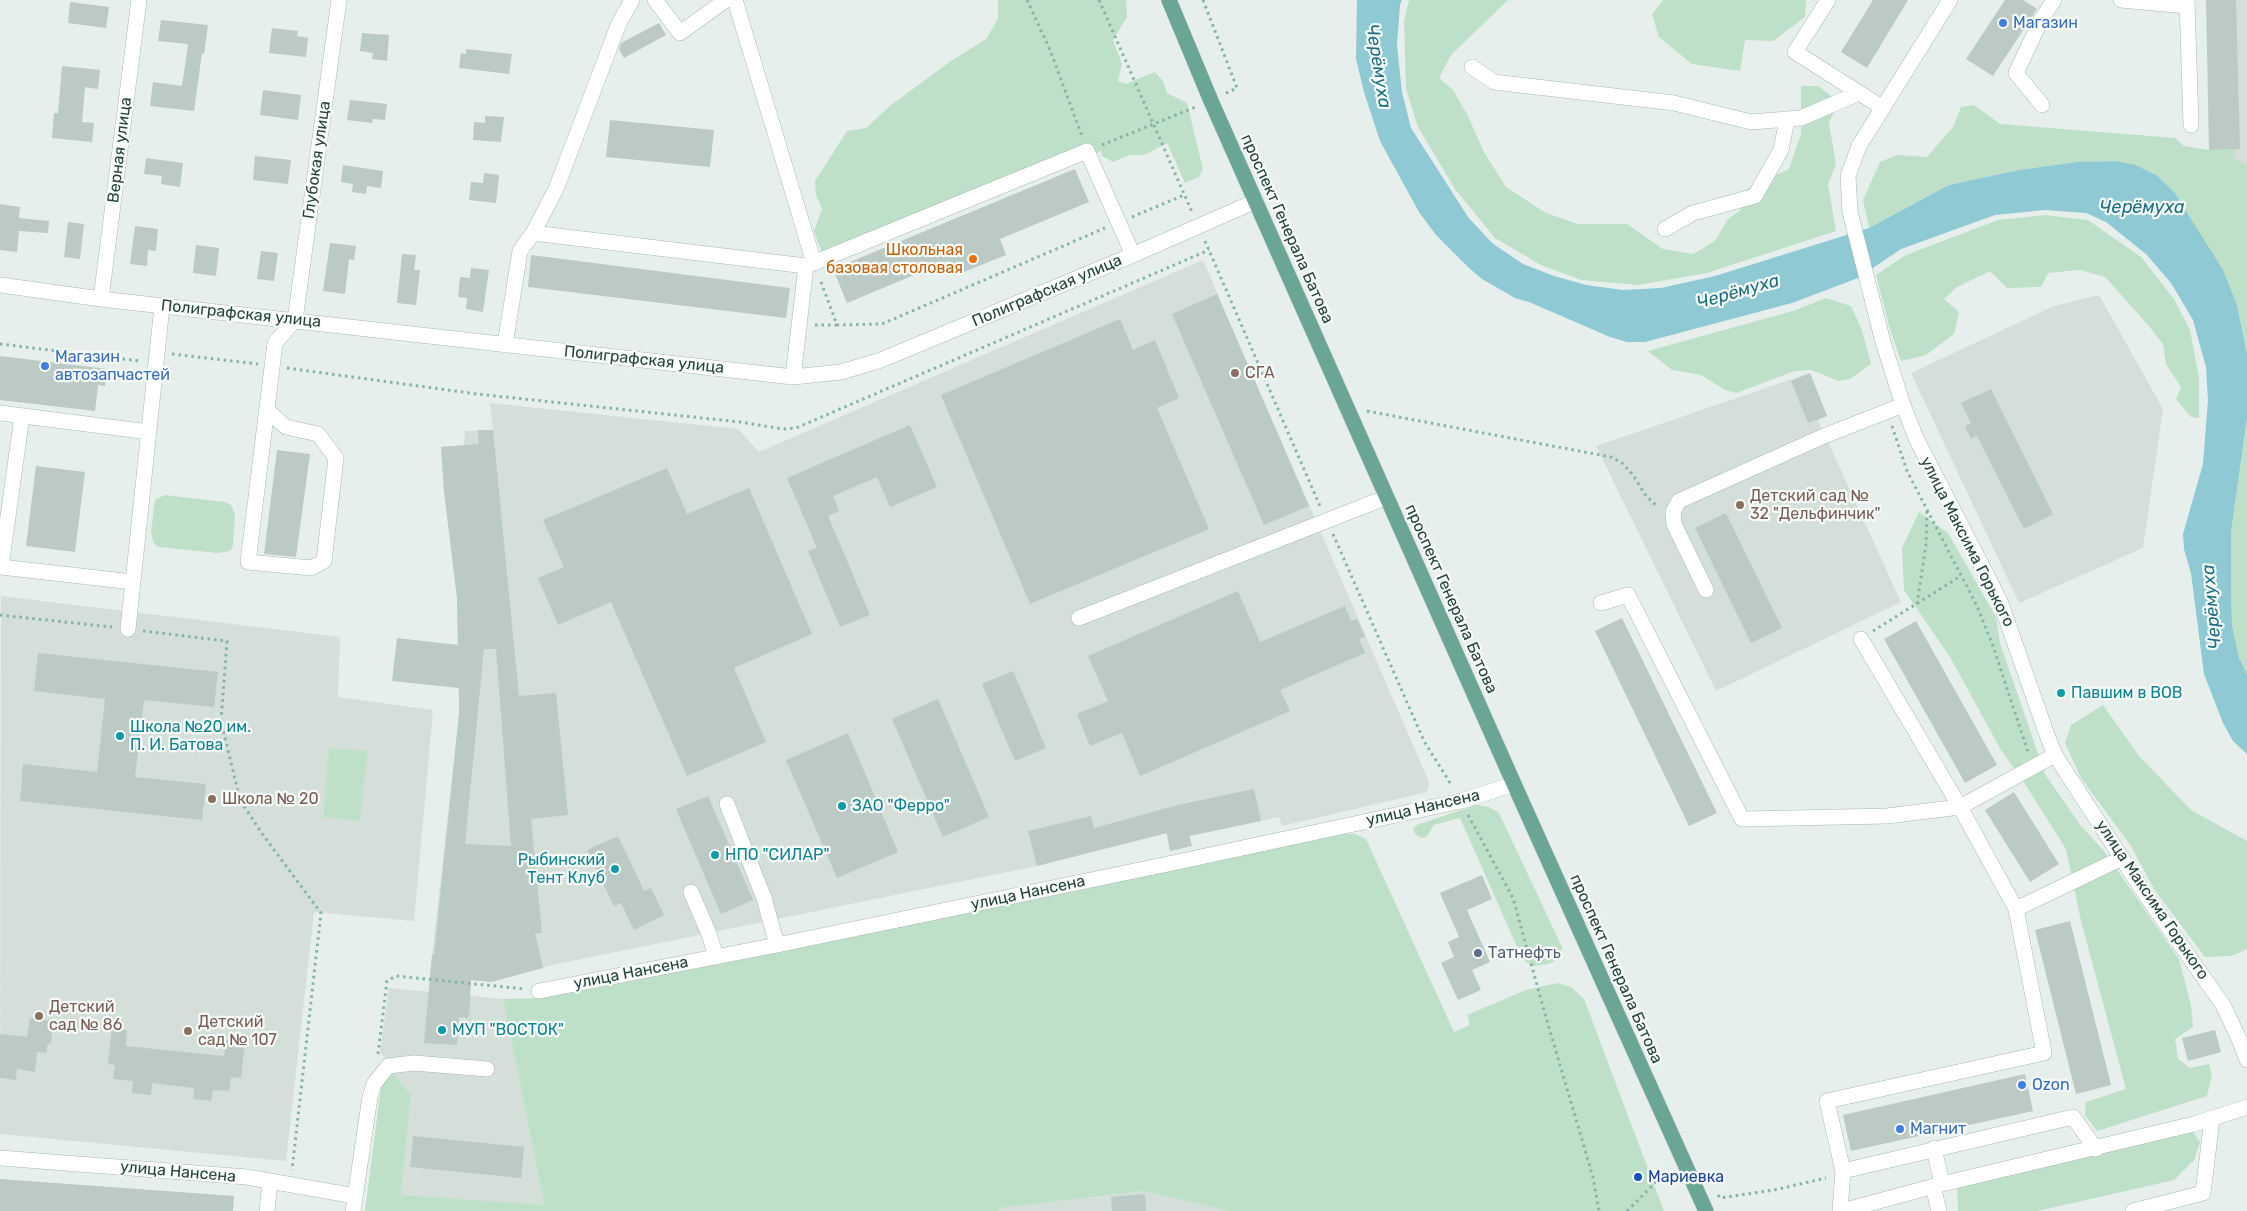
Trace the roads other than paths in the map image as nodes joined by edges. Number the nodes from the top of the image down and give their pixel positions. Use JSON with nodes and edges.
{"nodes":[{"id":1,"x":139,"y":0,"type":"edge"},
{"id":2,"x":339,"y":0,"type":"edge"},
{"id":3,"x":632,"y":0,"type":"edge"},
{"id":4,"x":655,"y":0,"type":"edge"},
{"id":5,"x":726,"y":0,"type":"edge"},
{"id":6,"x":735,"y":0,"type":"edge"},
{"id":7,"x":1169,"y":0,"type":"edge"},
{"id":8,"x":1828,"y":0,"type":"edge"},
{"id":9,"x":1950,"y":0,"type":"edge"},
{"id":10,"x":2054,"y":0,"type":"edge"},
{"id":11,"x":2121,"y":0,"type":"edge"},
{"id":12,"x":2188,"y":3,"type":"edge"},
{"id":13,"x":1472,"y":67,"type":"dead end"},
{"id":14,"x":1859,"y":93,"type":"junction"},
{"id":15,"x":2042,"y":105,"type":"dead end"},
{"id":16,"x":1882,"y":108,"type":"junction"},
{"id":17,"x":1788,"y":119,"type":"junction"},
{"id":18,"x":2191,"y":125,"type":"dead end"},
{"id":19,"x":1256,"y":200,"type":"junction"},
{"id":20,"x":1665,"y":229,"type":"dead end"},
{"id":21,"x":533,"y":233,"type":"junction"},
{"id":22,"x":1133,"y":255,"type":"junction"},
{"id":23,"x":810,"y":264,"type":"junction"},
{"id":24,"x":0,"y":285,"type":"edge"},
{"id":25,"x":101,"y":299,"type":"junction"},
{"id":26,"x":162,"y":306,"type":"junction"},
{"id":27,"x":295,"y":320,"type":"junction"},
{"id":28,"x":506,"y":345,"type":"junction"},
{"id":29,"x":793,"y":377,"type":"junction"},
{"id":30,"x":1903,"y":405,"type":"junction"},
{"id":31,"x":267,"y":410,"type":"junction"},
{"id":32,"x":0,"y":413,"type":"edge"},
{"id":33,"x":22,"y":416,"type":"junction"},
{"id":34,"x":149,"y":432,"type":"junction"},
{"id":35,"x":1387,"y":497,"type":"junction"},
{"id":36,"x":133,"y":582,"type":"junction"},
{"id":37,"x":1706,"y":590,"type":"dead end"},
{"id":38,"x":1601,"y":603,"type":"dead end"},
{"id":39,"x":1079,"y":618,"type":"dead end"},
{"id":40,"x":128,"y":629,"type":"road end"},
{"id":41,"x":1860,"y":639,"type":"road end"},
{"id":42,"x":2055,"y":755,"type":"junction"},
{"id":43,"x":1514,"y":784,"type":"junction"},
{"id":44,"x":727,"y":804,"type":"dead end"},
{"id":45,"x":1960,"y":807,"type":"junction"},
{"id":46,"x":2122,"y":858,"type":"junction"},
{"id":47,"x":691,"y":892,"type":"dead end"},
{"id":48,"x":2016,"y":910,"type":"junction"},
{"id":49,"x":778,"y":946,"type":"junction"},
{"id":50,"x":716,"y":957,"type":"junction"},
{"id":51,"x":539,"y":991,"type":"road end"},
{"id":52,"x":2247,"y":1060,"type":"edge"},
{"id":53,"x":486,"y":1069,"type":"dead end"},
{"id":54,"x":2247,"y":1107,"type":"edge"},
{"id":55,"x":2212,"y":1119,"type":"junction"},
{"id":56,"x":1934,"y":1148,"type":"junction"},
{"id":57,"x":2096,"y":1149,"type":"junction"},
{"id":58,"x":0,"y":1158,"type":"edge"},
{"id":59,"x":1843,"y":1173,"type":"junction"},
{"id":60,"x":270,"y":1181,"type":"junction"},
{"id":61,"x":1938,"y":1185,"type":"junction"},
{"id":62,"x":354,"y":1203,"type":"edge"},
{"id":63,"x":267,"y":1211,"type":"edge"},
{"id":64,"x":1706,"y":1211,"type":"edge"},
{"id":65,"x":1841,"y":1211,"type":"edge"},
{"id":66,"x":1939,"y":1211,"type":"edge"},
{"id":67,"x":2134,"y":1211,"type":"edge"}],
"edges":[{"from":1,"to":25,"type":"street","name":"Верная улица"},
{"from":2,"to":27,"type":"street","name":"Глубокая улица"},
{"from":3,"to":21,"type":"street"},
{"from":4,"to":5,"type":"street"},
{"from":6,"to":23,"type":"street"},
{"from":7,"to":19,"type":"main road","name":"проспект Генерала Батова"},
{"from":8,"to":14,"type":"street"},
{"from":9,"to":16,"type":"street","name":"улица Максима Горького"},
{"from":10,"to":15,"type":"street"},
{"from":11,"to":12,"type":"street"},
{"from":12,"to":18,"type":"street"},
{"from":13,"to":17,"type":"street"},
{"from":14,"to":16,"type":"street"},
{"from":14,"to":17,"type":"street"},
{"from":16,"to":30,"type":"street","name":"улица Максима Горького"},
{"from":17,"to":20,"type":"street"},
{"from":19,"to":22,"type":"street","name":"Полиграфская улица"},
{"from":19,"to":35,"type":"main road","name":"проспект Генерала Батова"},
{"from":21,"to":23,"type":"street"},
{"from":21,"to":28,"type":"street"},
{"from":22,"to":23,"type":"street"},
{"from":22,"to":29,"type":"street","name":"Полиграфская улица"},
{"from":23,"to":29,"type":"street"},
{"from":24,"to":25,"type":"street","name":"Полиграфская улица"},
{"from":25,"to":26,"type":"street","name":"Полиграфская улица"},
{"from":26,"to":27,"type":"street","name":"Полиграфская улица"},
{"from":26,"to":34,"type":"street"},
{"from":27,"to":28,"type":"street","name":"Полиграфская улица"},
{"from":27,"to":31,"type":"street"},
{"from":28,"to":29,"type":"street","name":"Полиграфская улица"},
{"from":30,"to":37,"type":"street"},
{"from":30,"to":42,"type":"street","name":"улица Максима Горького"},
{"from":31,"to":31,"type":"street"},
{"from":32,"to":33,"type":"street"},
{"from":33,"to":34,"type":"street"},
{"from":33,"to":36,"type":"street"},
{"from":34,"to":36,"type":"street"},
{"from":35,"to":39,"type":"street"},
{"from":35,"to":43,"type":"main road","name":"проспект Генерала Батова"},
{"from":36,"to":40,"type":"street"},
{"from":38,"to":45,"type":"street"},
{"from":41,"to":45,"type":"street"},
{"from":42,"to":45,"type":"street"},
{"from":42,"to":46,"type":"street","name":"улица Максима Горького"},
{"from":43,"to":49,"type":"street","name":"улица Нансена"},
{"from":43,"to":64,"type":"main road","name":"проспект Генерала Батова"},
{"from":44,"to":49,"type":"street"},
{"from":45,"to":48,"type":"street"},
{"from":46,"to":48,"type":"street"},
{"from":46,"to":52,"type":"street","name":"улица Максима Горького"},
{"from":47,"to":50,"type":"street"},
{"from":48,"to":59,"type":"street"},
{"from":49,"to":50,"type":"street","name":"улица Нансена"},
{"from":50,"to":51,"type":"street","name":"улица Нансена"},
{"from":53,"to":62,"type":"street"},
{"from":54,"to":55,"type":"street"},
{"from":55,"to":57,"type":"street"},
{"from":55,"to":67,"type":"street"},
{"from":56,"to":57,"type":"street"},
{"from":56,"to":59,"type":"street"},
{"from":56,"to":61,"type":"street"},
{"from":57,"to":61,"type":"street"},
{"from":58,"to":60,"type":"street","name":"улица Нансена"},
{"from":59,"to":65,"type":"street"},
{"from":60,"to":62,"type":"street","name":"улица Нансена"},
{"from":60,"to":63,"type":"street"},
{"from":61,"to":65,"type":"street"},
{"from":61,"to":66,"type":"street"}]}
